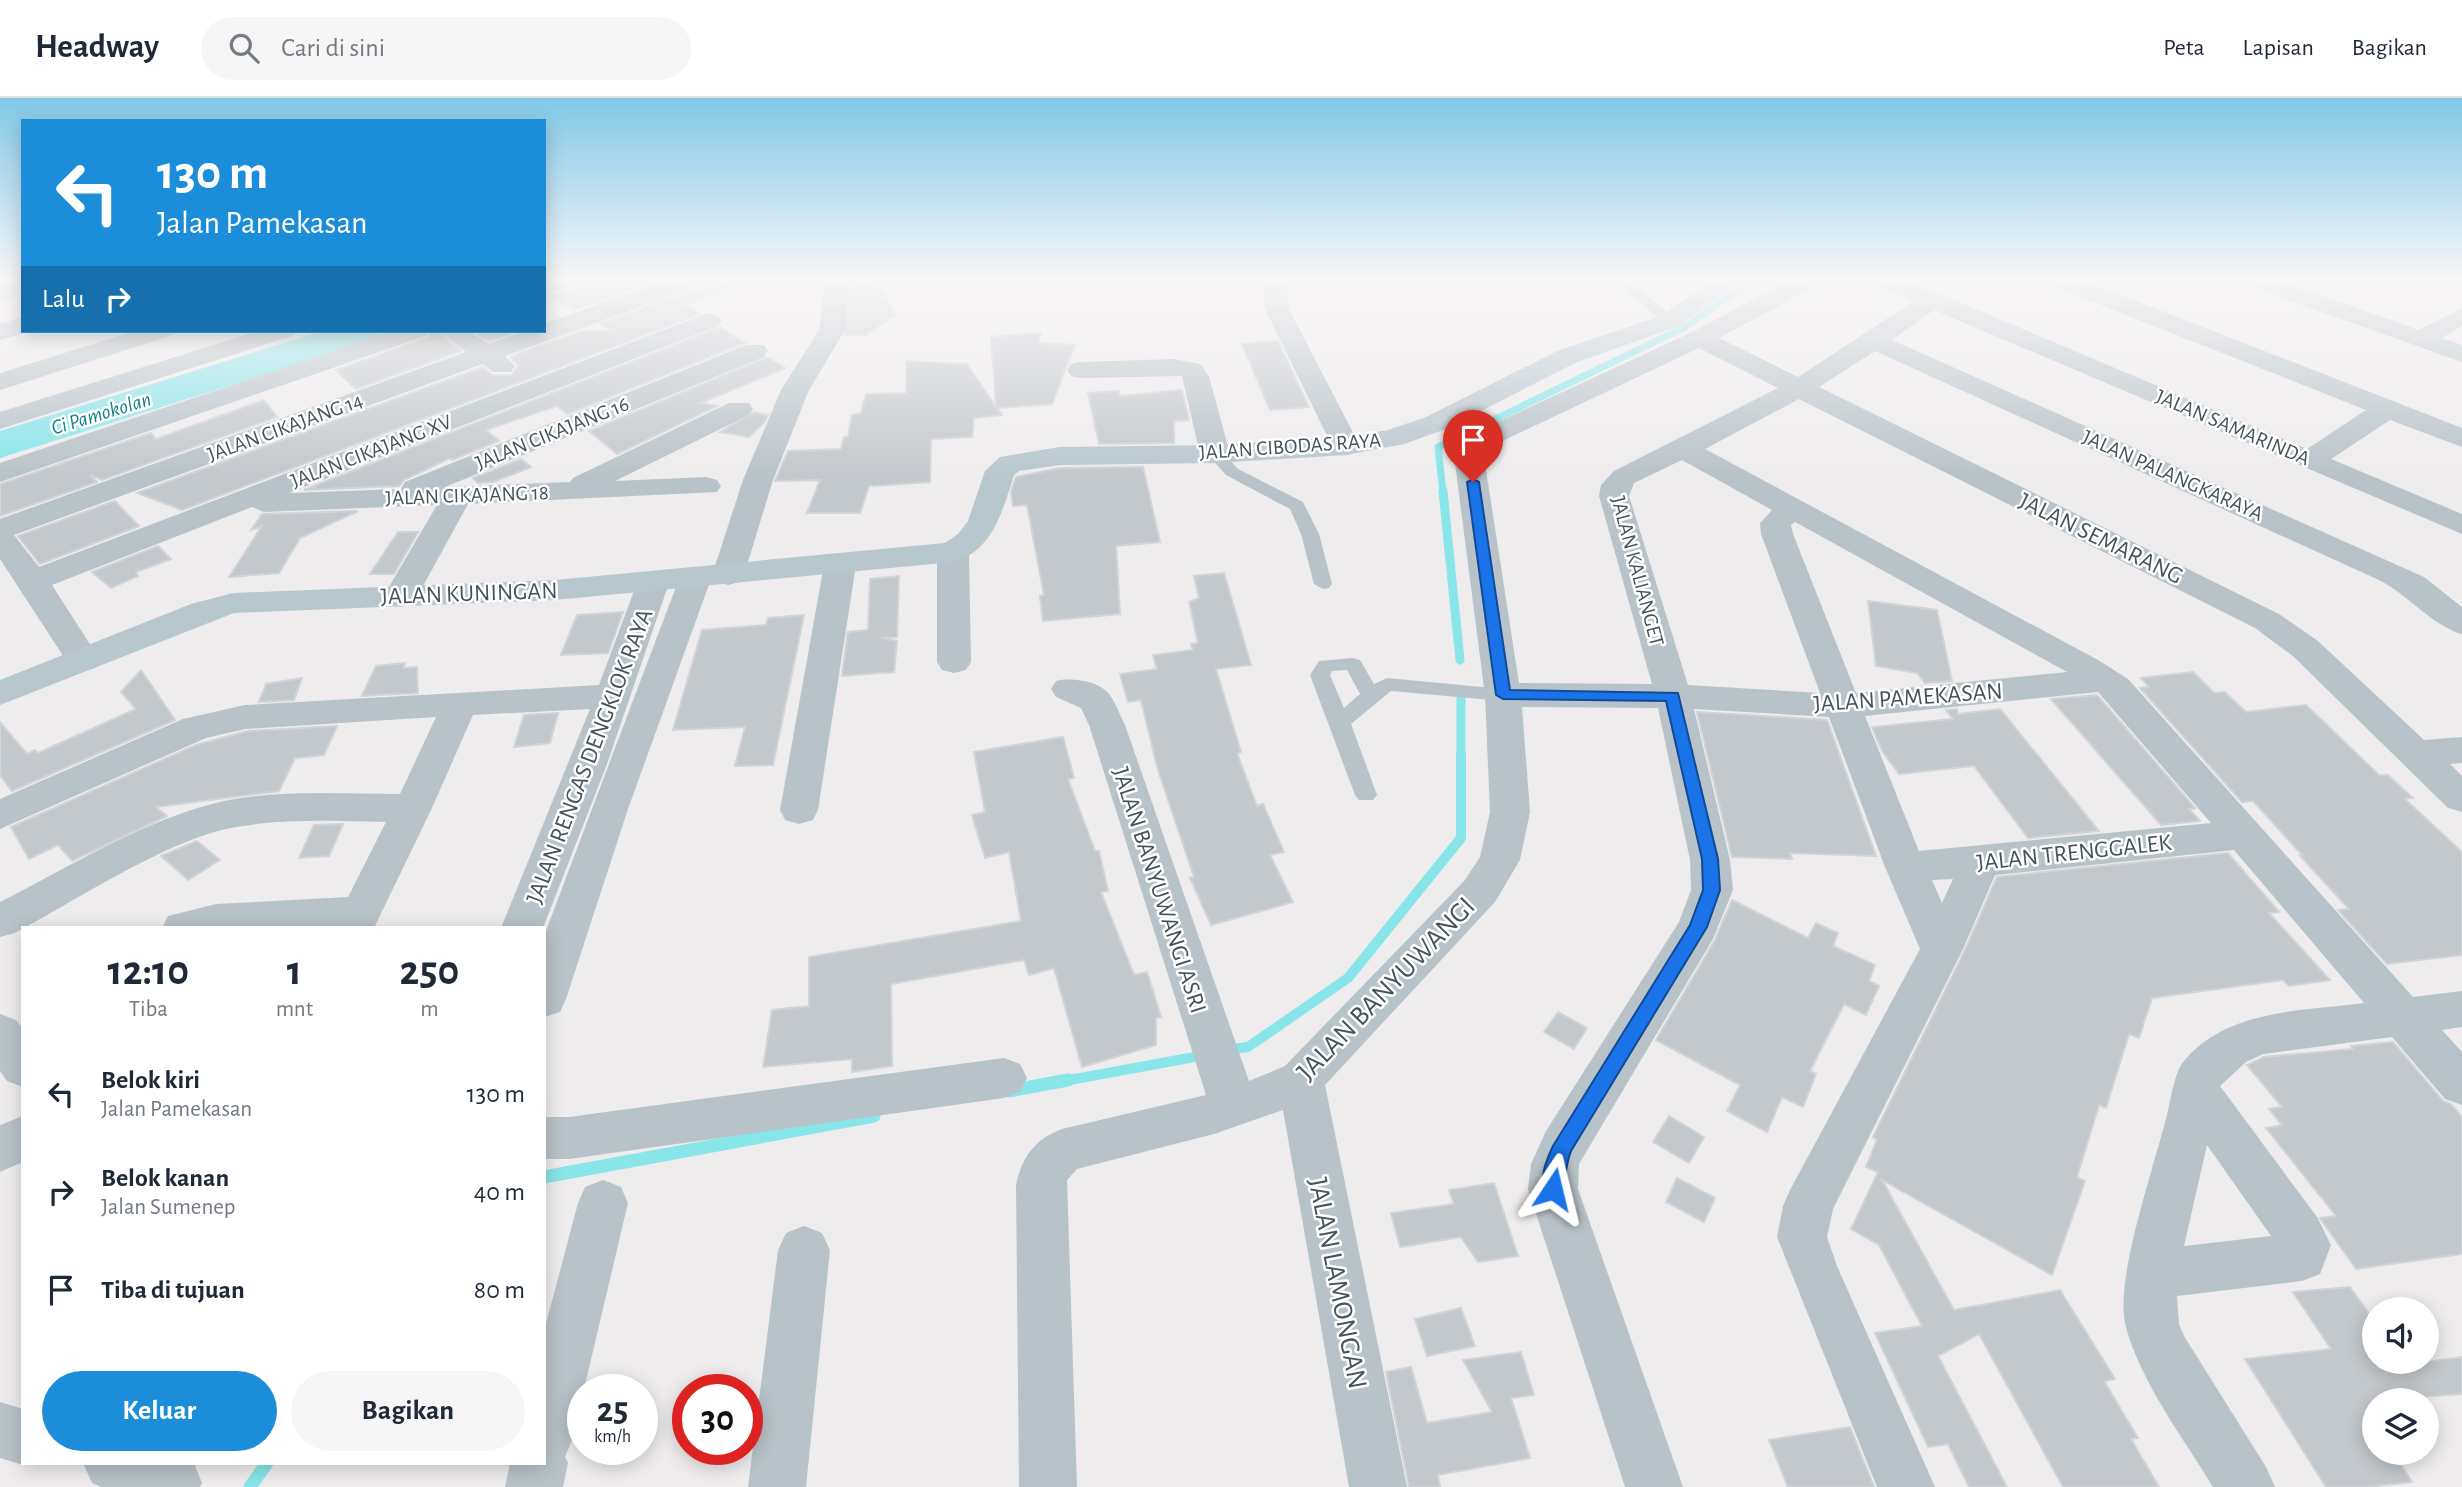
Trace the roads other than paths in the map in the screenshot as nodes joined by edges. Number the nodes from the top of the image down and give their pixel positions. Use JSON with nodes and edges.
{"nodes":[{"id":1,"x":114,"y":346,"type":"edge"},
{"id":2,"x":236,"y":346,"type":"edge"},
{"id":3,"x":373,"y":346,"type":"edge"},
{"id":4,"x":474,"y":346,"type":"edge"},
{"id":5,"x":509,"y":346,"type":"edge"},
{"id":6,"x":644,"y":346,"type":"edge"},
{"id":7,"x":822,"y":346,"type":"edge"},
{"id":8,"x":1296,"y":346,"type":"edge"},
{"id":9,"x":1598,"y":346,"type":"edge"},
{"id":10,"x":1682,"y":346,"type":"edge"},
{"id":11,"x":1714,"y":346,"type":"edge"},
{"id":12,"x":1870,"y":346,"type":"edge"},
{"id":13,"x":1884,"y":346,"type":"edge"},
{"id":14,"x":2043,"y":346,"type":"edge"},
{"id":15,"x":2227,"y":346,"type":"edge"},
{"id":16,"x":2277,"y":346,"type":"edge"},
{"id":17,"x":2440,"y":346,"type":"edge"},
{"id":18,"x":755,"y":351,"type":"dead end"},
{"id":19,"x":486,"y":354,"type":"junction"},
{"id":20,"x":2462,"y":354,"type":"edge"},
{"id":21,"x":1080,"y":370,"type":"dead end"},
{"id":22,"x":0,"y":382,"type":"edge"},
{"id":23,"x":531,"y":389,"type":"junction"},
{"id":24,"x":1800,"y":389,"type":"junction"},
{"id":25,"x":2387,"y":409,"type":"junction"},
{"id":26,"x":739,"y":410,"type":"dead end"},
{"id":27,"x":2462,"y":419,"type":"edge"},
{"id":28,"x":0,"y":421,"type":"edge"},
{"id":29,"x":2462,"y":438,"type":"edge"},
{"id":30,"x":1346,"y":446,"type":"junction"},
{"id":31,"x":1685,"y":450,"type":"junction"},
{"id":32,"x":1215,"y":454,"type":"junction"},
{"id":33,"x":2310,"y":460,"type":"junction"},
{"id":34,"x":319,"y":471,"type":"junction"},
{"id":35,"x":0,"y":473,"type":"edge"},
{"id":36,"x":706,"y":486,"type":"dead end"},
{"id":37,"x":570,"y":491,"type":"junction"},
{"id":38,"x":458,"y":495,"type":"junction"},
{"id":39,"x":335,"y":499,"type":"junction"},
{"id":40,"x":388,"y":499,"type":"junction"},
{"id":41,"x":227,"y":506,"type":"junction"},
{"id":42,"x":1794,"y":507,"type":"junction"},
{"id":43,"x":2462,"y":525,"type":"edge"},
{"id":44,"x":0,"y":530,"type":"edge"},
{"id":45,"x":0,"y":538,"type":"edge"},
{"id":46,"x":953,"y":552,"type":"junction"},
{"id":47,"x":840,"y":565,"type":"junction"},
{"id":48,"x":711,"y":577,"type":"junction"},
{"id":49,"x":33,"y":582,"type":"junction"},
{"id":50,"x":653,"y":583,"type":"junction"},
{"id":51,"x":1322,"y":584,"type":"dead end"},
{"id":52,"x":400,"y":597,"type":"junction"},
{"id":53,"x":2462,"y":624,"type":"edge"},
{"id":54,"x":83,"y":660,"type":"junction"},
{"id":55,"x":954,"y":662,"type":"dead end"},
{"id":56,"x":2104,"y":680,"type":"junction"},
{"id":57,"x":1069,"y":689,"type":"dead end"},
{"id":58,"x":0,"y":694,"type":"edge"},
{"id":59,"x":1370,"y":695,"type":"junction"},
{"id":60,"x":1503,"y":695,"type":"junction"},
{"id":61,"x":613,"y":696,"type":"junction"},
{"id":62,"x":1673,"y":696,"type":"junction"},
{"id":63,"x":460,"y":703,"type":"junction"},
{"id":64,"x":1842,"y":706,"type":"junction"},
{"id":65,"x":1340,"y":722,"type":"junction"},
{"id":66,"x":2462,"y":750,"type":"edge"},
{"id":67,"x":2417,"y":754,"type":"junction"},
{"id":68,"x":1366,"y":795,"type":"dead end"},
{"id":69,"x":2462,"y":798,"type":"edge"},
{"id":70,"x":413,"y":808,"type":"junction"},
{"id":71,"x":799,"y":810,"type":"dead end"},
{"id":72,"x":0,"y":815,"type":"edge"},
{"id":73,"x":2244,"y":834,"type":"junction"},
{"id":74,"x":1981,"y":862,"type":"junction"},
{"id":75,"x":1905,"y":867,"type":"junction"},
{"id":76,"x":357,"y":920,"type":"edge"},
{"id":77,"x":0,"y":921,"type":"edge"},
{"id":78,"x":191,"y":926,"type":"edge"},
{"id":79,"x":523,"y":926,"type":"edge"},
{"id":80,"x":1942,"y":949,"type":"junction"},
{"id":81,"x":546,"y":993,"type":"edge"},
{"id":82,"x":2462,"y":1009,"type":"edge"},
{"id":83,"x":21,"y":1012,"type":"edge"},
{"id":84,"x":2403,"y":1016,"type":"junction"},
{"id":85,"x":0,"y":1023,"type":"edge"},
{"id":86,"x":0,"y":1032,"type":"edge"},
{"id":87,"x":21,"y":1064,"type":"edge"},
{"id":88,"x":1004,"y":1078,"type":"dead end"},
{"id":89,"x":1301,"y":1080,"type":"junction"},
{"id":90,"x":2462,"y":1085,"type":"edge"},
{"id":91,"x":1227,"y":1090,"type":"junction"},
{"id":92,"x":2196,"y":1091,"type":"junction"},
{"id":93,"x":21,"y":1138,"type":"edge"},
{"id":94,"x":546,"y":1138,"type":"edge"},
{"id":95,"x":0,"y":1150,"type":"edge"},
{"id":96,"x":603,"y":1203,"type":"dead end"},
{"id":97,"x":804,"y":1250,"type":"dead end"},
{"id":98,"x":2152,"y":1274,"type":"junction"},
{"id":99,"x":0,"y":1430,"type":"edge"},
{"id":100,"x":546,"y":1432,"type":"edge"},
{"id":101,"x":21,"y":1436,"type":"edge"},
{"id":102,"x":121,"y":1465,"type":"edge"},
{"id":103,"x":177,"y":1478,"type":"edge"},
{"id":104,"x":777,"y":1487,"type":"edge"},
{"id":105,"x":1048,"y":1487,"type":"edge"},
{"id":106,"x":1378,"y":1487,"type":"edge"},
{"id":107,"x":1654,"y":1487,"type":"edge"},
{"id":108,"x":1906,"y":1487,"type":"edge"},
{"id":109,"x":2246,"y":1487,"type":"edge"}],
"edges":[{"from":1,"to":22,"type":"street"},
{"from":2,"to":28,"type":"street"},
{"from":3,"to":35,"type":"street"},
{"from":4,"to":19,"type":"street"},
{"from":5,"to":19,"type":"street","name":"JALAN CIKAJANG 14"},
{"from":6,"to":23,"type":"street","name":"JALAN CIKAJANG XV"},
{"from":7,"to":48,"type":"street"},
{"from":8,"to":30,"type":"street"},
{"from":9,"to":30,"type":"street","name":"JALAN CIBODAS RAYA"},
{"from":10,"to":60,"type":"street","name":"JALAN BANYUWANGI"},
{"from":11,"to":24,"type":"street","name":"JALAN SEMARANG"},
{"from":12,"to":24,"type":"street","name":"JALAN KALIANGET"},
{"from":13,"to":53,"type":"street","name":"JALAN PALANGKARAYA"},
{"from":14,"to":33,"type":"street","name":"JALAN SAMARINDA"},
{"from":15,"to":25,"type":"street"},
{"from":16,"to":27,"type":"street"},
{"from":17,"to":20,"type":"street"},
{"from":18,"to":40,"type":"street","name":"JALAN CIKAJANG 16"},
{"from":19,"to":23,"type":"street"},
{"from":19,"to":44,"type":"street","name":"JALAN CIKAJANG 14"},
{"from":21,"to":32,"type":"street"},
{"from":23,"to":34,"type":"street","name":"JALAN CIKAJANG XV"},
{"from":24,"to":31,"type":"street","name":"JALAN KALIANGET"},
{"from":24,"to":67,"type":"street","name":"JALAN SEMARANG"},
{"from":25,"to":29,"type":"street"},
{"from":25,"to":33,"type":"street"},
{"from":26,"to":37,"type":"street"},
{"from":30,"to":32,"type":"street","name":"JALAN CIBODAS RAYA"},
{"from":31,"to":42,"type":"street"},
{"from":31,"to":62,"type":"street","name":"JALAN KALIANGET"},
{"from":32,"to":46,"type":"street","name":"JALAN CIBODAS RAYA"},
{"from":32,"to":51,"type":"lane"},
{"from":33,"to":43,"type":"street","name":"JALAN SAMARINDA"},
{"from":34,"to":39,"type":"street"},
{"from":34,"to":41,"type":"street","name":"JALAN CIKAJANG XV"},
{"from":36,"to":37,"type":"street","name":"JALAN CIKAJANG 18"},
{"from":37,"to":38,"type":"street","name":"JALAN CIKAJANG 18"},
{"from":38,"to":40,"type":"street","name":"JALAN CIKAJANG 18"},
{"from":38,"to":52,"type":"street"},
{"from":39,"to":40,"type":"street","name":"JALAN CIKAJANG 18"},
{"from":39,"to":41,"type":"street","name":"JALAN CIKAJANG 18"},
{"from":41,"to":49,"type":"street","name":"JALAN CIKAJANG XV"},
{"from":42,"to":56,"type":"street"},
{"from":42,"to":64,"type":"street"},
{"from":45,"to":49,"type":"street"},
{"from":46,"to":47,"type":"street","name":"JALAN KUNINGAN"},
{"from":46,"to":55,"type":"street"},
{"from":47,"to":48,"type":"street","name":"JALAN KUNINGAN"},
{"from":47,"to":71,"type":"street"},
{"from":48,"to":50,"type":"street","name":"JALAN KUNINGAN"},
{"from":48,"to":81,"type":"street"},
{"from":49,"to":54,"type":"street"},
{"from":50,"to":52,"type":"street","name":"JALAN KUNINGAN"},
{"from":50,"to":61,"type":"street","name":"JALAN RENGAS DENGKLOK RAYA"},
{"from":52,"to":54,"type":"street","name":"JALAN KUNINGAN"},
{"from":54,"to":58,"type":"street","name":"JALAN KUNINGAN"},
{"from":56,"to":64,"type":"street","name":"JALAN PAMEKASAN"},
{"from":56,"to":73,"type":"street"},
{"from":57,"to":91,"type":"street","name":"JALAN BANYUWANGI ASRI"},
{"from":59,"to":60,"type":"lane"},
{"from":59,"to":65,"type":"lane"},
{"from":59,"to":65,"type":"lane"},
{"from":60,"to":62,"type":"street","name":"JALAN PAMEKASAN"},
{"from":60,"to":89,"type":"street","name":"JALAN BANYUWANGI"},
{"from":61,"to":63,"type":"street"},
{"from":61,"to":79,"type":"street","name":"JALAN RENGAS DENGKLOK RAYA"},
{"from":62,"to":64,"type":"street","name":"JALAN PAMEKASAN"},
{"from":62,"to":107,"type":"street","name":"JALAN KALIANGET"},
{"from":63,"to":70,"type":"street"},
{"from":63,"to":72,"type":"street"},
{"from":64,"to":75,"type":"street"},
{"from":65,"to":68,"type":"lane"},
{"from":66,"to":67,"type":"street"},
{"from":67,"to":69,"type":"street","name":"JALAN SEMARANG"},
{"from":70,"to":76,"type":"street"},
{"from":70,"to":77,"type":"street"},
{"from":73,"to":74,"type":"street","name":"JALAN TRENGGALEK"},
{"from":73,"to":84,"type":"street"},
{"from":74,"to":75,"type":"street","name":"JALAN TRENGGALEK"},
{"from":74,"to":80,"type":"street"},
{"from":75,"to":80,"type":"street"},
{"from":76,"to":78,"type":"street"},
{"from":80,"to":108,"type":"street"},
{"from":82,"to":84,"type":"street"},
{"from":83,"to":85,"type":"street"},
{"from":84,"to":90,"type":"street"},
{"from":84,"to":92,"type":"street"},
{"from":86,"to":87,"type":"street"},
{"from":88,"to":94,"type":"street"},
{"from":89,"to":91,"type":"street","name":"JALAN BANYUWANGI"},
{"from":89,"to":106,"type":"street","name":"JALAN LAMONGAN"},
{"from":91,"to":105,"type":"street","name":"JALAN BANYUWANGI"},
{"from":92,"to":98,"type":"street"},
{"from":92,"to":98,"type":"street"},
{"from":93,"to":95,"type":"street"},
{"from":96,"to":100,"type":"street"},
{"from":97,"to":104,"type":"street"},
{"from":98,"to":109,"type":"street"},
{"from":99,"to":101,"type":"street"},
{"from":102,"to":103,"type":"street"}]}
